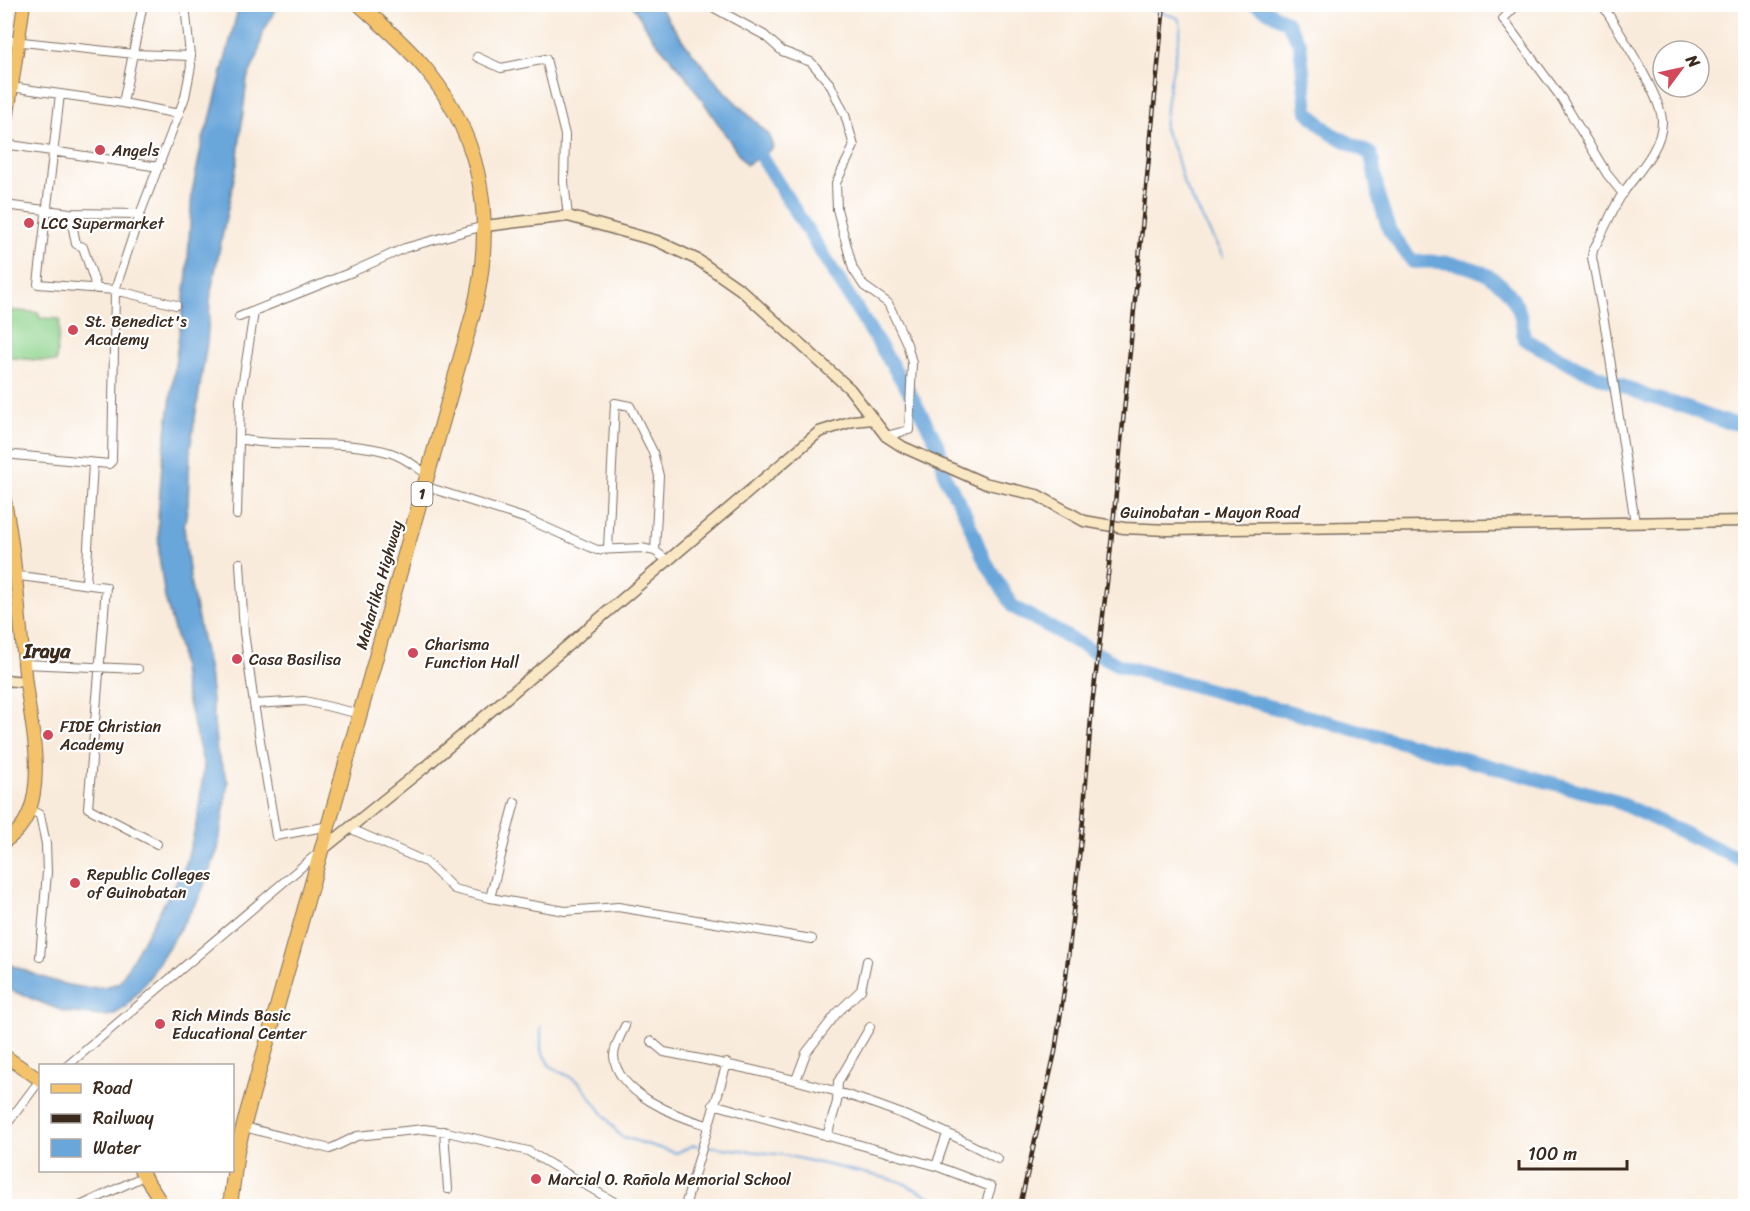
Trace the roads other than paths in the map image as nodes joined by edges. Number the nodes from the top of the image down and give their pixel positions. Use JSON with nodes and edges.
{"nodes":[{"id":1,"x":24,"y":4,"type":"edge"},
{"id":2,"x":172,"y":4,"type":"edge"},
{"id":3,"x":184,"y":4,"type":"edge"},
{"id":4,"x":360,"y":4,"type":"edge"},
{"id":5,"x":707,"y":4,"type":"edge"},
{"id":6,"x":1518,"y":4,"type":"edge"},
{"id":7,"x":1602,"y":4,"type":"edge"},
{"id":8,"x":142,"y":5,"type":"edge"},
{"id":9,"x":4,"y":40,"type":"edge"},
{"id":10,"x":18,"y":42,"type":"junction"},
{"id":11,"x":134,"y":54,"type":"junction"},
{"id":12,"x":191,"y":56,"type":"junction"},
{"id":13,"x":477,"y":57,"type":"dead end"},
{"id":14,"x":8,"y":87,"type":"edge"},
{"id":15,"x":60,"y":94,"type":"junction"},
{"id":16,"x":123,"y":103,"type":"junction"},
{"id":17,"x":179,"y":114,"type":"junction"},
{"id":18,"x":4,"y":143,"type":"edge"},
{"id":19,"x":52,"y":150,"type":"junction"},
{"id":20,"x":159,"y":167,"type":"junction"},
{"id":21,"x":1623,"y":194,"type":"junction"},
{"id":22,"x":4,"y":205,"type":"edge"},
{"id":23,"x":45,"y":210,"type":"junction"},
{"id":24,"x":70,"y":213,"type":"junction"},
{"id":25,"x":140,"y":214,"type":"junction"},
{"id":26,"x":568,"y":216,"type":"junction"},
{"id":27,"x":485,"y":226,"type":"junction"},
{"id":28,"x":97,"y":289,"type":"junction"},
{"id":29,"x":115,"y":290,"type":"junction"},
{"id":30,"x":176,"y":305,"type":"dead end"},
{"id":31,"x":254,"y":312,"type":"junction"},
{"id":32,"x":238,"y":317,"type":"dead end"},
{"id":33,"x":873,"y":419,"type":"junction"},
{"id":34,"x":886,"y":436,"type":"junction"},
{"id":35,"x":239,"y":440,"type":"junction"},
{"id":36,"x":4,"y":454,"type":"edge"},
{"id":37,"x":93,"y":464,"type":"junction"},
{"id":38,"x":425,"y":480,"type":"junction"},
{"id":39,"x":4,"y":496,"type":"edge"},
{"id":40,"x":237,"y":515,"type":"dead end"},
{"id":41,"x":1746,"y":521,"type":"edge"},
{"id":42,"x":1635,"y":522,"type":"junction"},
{"id":43,"x":608,"y":549,"type":"junction"},
{"id":44,"x":654,"y":551,"type":"junction"},
{"id":45,"x":668,"y":561,"type":"junction"},
{"id":46,"x":240,"y":563,"type":"dead end"},
{"id":47,"x":11,"y":574,"type":"edge"},
{"id":48,"x":86,"y":582,"type":"junction"},
{"id":49,"x":24,"y":664,"type":"junction"},
{"id":50,"x":100,"y":666,"type":"junction"},
{"id":51,"x":138,"y":669,"type":"dead end"},
{"id":52,"x":4,"y":680,"type":"edge"},
{"id":53,"x":26,"y":682,"type":"junction"},
{"id":54,"x":254,"y":704,"type":"junction"},
{"id":55,"x":360,"y":714,"type":"junction"},
{"id":56,"x":515,"y":802,"type":"dead end"},
{"id":57,"x":31,"y":810,"type":"junction"},
{"id":58,"x":328,"y":826,"type":"junction"},
{"id":59,"x":349,"y":828,"type":"junction"},
{"id":60,"x":4,"y":842,"type":"edge"},
{"id":61,"x":157,"y":844,"type":"dead end"},
{"id":62,"x":322,"y":850,"type":"junction"},
{"id":63,"x":490,"y":898,"type":"junction"},
{"id":64,"x":812,"y":939,"type":"dead end"},
{"id":65,"x":40,"y":957,"type":"dead end"},
{"id":66,"x":867,"y":961,"type":"dead end"},
{"id":67,"x":625,"y":1026,"type":"dead end"},
{"id":68,"x":870,"y":1027,"type":"dead end"},
{"id":69,"x":651,"y":1041,"type":"dead end"},
{"id":70,"x":4,"y":1055,"type":"edge"},
{"id":71,"x":726,"y":1063,"type":"junction"},
{"id":72,"x":68,"y":1064,"type":"edge"},
{"id":73,"x":39,"y":1079,"type":"edge"},
{"id":74,"x":796,"y":1080,"type":"junction"},
{"id":75,"x":39,"y":1081,"type":"edge"},
{"id":76,"x":837,"y":1091,"type":"junction"},
{"id":77,"x":713,"y":1104,"type":"junction"},
{"id":78,"x":707,"y":1125,"type":"junction"},
{"id":79,"x":244,"y":1127,"type":"junction"},
{"id":80,"x":4,"y":1128,"type":"edge"},
{"id":81,"x":444,"y":1131,"type":"junction"},
{"id":82,"x":947,"y":1134,"type":"junction"},
{"id":83,"x":827,"y":1136,"type":"junction"},
{"id":84,"x":998,"y":1159,"type":"dead end"},
{"id":85,"x":936,"y":1166,"type":"junction"},
{"id":86,"x":234,"y":1168,"type":"edge"},
{"id":87,"x":233,"y":1172,"type":"edge"},
{"id":88,"x":142,"y":1173,"type":"edge"},
{"id":89,"x":448,"y":1189,"type":"dead end"},
{"id":90,"x":80,"y":1206,"type":"edge"},
{"id":91,"x":164,"y":1206,"type":"edge"},
{"id":92,"x":230,"y":1206,"type":"edge"},
{"id":93,"x":621,"y":1206,"type":"edge"},
{"id":94,"x":685,"y":1206,"type":"edge"},
{"id":95,"x":985,"y":1206,"type":"edge"}],
"edges":[{"from":1,"to":10,"type":"main road"},
{"from":2,"to":8,"type":"street"},
{"from":3,"to":12,"type":"street"},
{"from":4,"to":27,"type":"highway","name":"Maharlika Highway","number":"1"},
{"from":5,"to":34,"type":"street"},
{"from":6,"to":21,"type":"street"},
{"from":7,"to":21,"type":"street"},
{"from":8,"to":11,"type":"street"},
{"from":9,"to":10,"type":"street"},
{"from":10,"to":11,"type":"street"},
{"from":10,"to":14,"type":"main road"},
{"from":11,"to":12,"type":"street"},
{"from":11,"to":16,"type":"street"},
{"from":12,"to":17,"type":"street"},
{"from":13,"to":26,"type":"street"},
{"from":14,"to":15,"type":"street"},
{"from":14,"to":18,"type":"main road"},
{"from":15,"to":16,"type":"street"},
{"from":15,"to":19,"type":"street"},
{"from":16,"to":17,"type":"street"},
{"from":17,"to":20,"type":"street"},
{"from":18,"to":19,"type":"street"},
{"from":19,"to":20,"type":"street"},
{"from":19,"to":23,"type":"street"},
{"from":20,"to":25,"type":"street"},
{"from":21,"to":42,"type":"street"},
{"from":22,"to":23,"type":"street"},
{"from":23,"to":24,"type":"street"},
{"from":23,"to":28,"type":"street"},
{"from":24,"to":25,"type":"street"},
{"from":24,"to":28,"type":"street"},
{"from":25,"to":29,"type":"street"},
{"from":26,"to":27,"type":"main road","name":"Guinobatan - Mayon Road"},
{"from":26,"to":33,"type":"main road","name":"Guinobatan - Mayon Road"},
{"from":27,"to":31,"type":"street"},
{"from":27,"to":38,"type":"highway","name":"Maharlika Highway","number":"1"},
{"from":28,"to":29,"type":"street"},
{"from":29,"to":30,"type":"street"},
{"from":29,"to":37,"type":"street"},
{"from":31,"to":32,"type":"street"},
{"from":31,"to":35,"type":"street"},
{"from":33,"to":34,"type":"main road","name":"Guinobatan - Mayon Road"},
{"from":33,"to":45,"type":"main road"},
{"from":34,"to":42,"type":"main road","name":"Guinobatan - Mayon Road"},
{"from":35,"to":38,"type":"street"},
{"from":35,"to":40,"type":"street"},
{"from":36,"to":37,"type":"street"},
{"from":37,"to":48,"type":"street"},
{"from":38,"to":43,"type":"street"},
{"from":38,"to":55,"type":"highway","name":"Maharlika Highway","number":"1"},
{"from":39,"to":47,"type":"main road"},
{"from":41,"to":42,"type":"main road","name":"Guinobatan - Mayon Road"},
{"from":43,"to":44,"type":"street"},
{"from":43,"to":44,"type":"street"},
{"from":44,"to":45,"type":"street"},
{"from":45,"to":59,"type":"main road"},
{"from":46,"to":54,"type":"street"},
{"from":47,"to":48,"type":"street"},
{"from":47,"to":49,"type":"main road"},
{"from":48,"to":50,"type":"street"},
{"from":49,"to":50,"type":"street"},
{"from":49,"to":53,"type":"main road"},
{"from":50,"to":51,"type":"street"},
{"from":50,"to":61,"type":"street"},
{"from":52,"to":53,"type":"main road"},
{"from":53,"to":57,"type":"main road"},
{"from":54,"to":55,"type":"street"},
{"from":54,"to":58,"type":"street"},
{"from":55,"to":58,"type":"highway","name":"Maharlika Highway","number":"1"},
{"from":56,"to":63,"type":"street"},
{"from":57,"to":60,"type":"main road"},
{"from":57,"to":65,"type":"street"},
{"from":58,"to":62,"type":"highway","name":"Maharlika Highway","number":"1"},
{"from":59,"to":62,"type":"main road"},
{"from":59,"to":63,"type":"street"},
{"from":62,"to":72,"type":"street"},
{"from":62,"to":79,"type":"highway","name":"Maharlika Highway","number":"1"},
{"from":63,"to":64,"type":"street"},
{"from":66,"to":74,"type":"street"},
{"from":67,"to":78,"type":"street"},
{"from":68,"to":76,"type":"street"},
{"from":69,"to":71,"type":"street"},
{"from":70,"to":73,"type":"main road"},
{"from":71,"to":74,"type":"street"},
{"from":71,"to":77,"type":"street"},
{"from":74,"to":76,"type":"street"},
{"from":75,"to":80,"type":"street"},
{"from":76,"to":82,"type":"street"},
{"from":76,"to":83,"type":"street"},
{"from":77,"to":78,"type":"street"},
{"from":77,"to":83,"type":"street"},
{"from":78,"to":94,"type":"street"},
{"from":79,"to":81,"type":"street"},
{"from":79,"to":86,"type":"highway","name":"Maharlika Highway","number":"1"},
{"from":81,"to":89,"type":"street"},
{"from":81,"to":93,"type":"street"},
{"from":82,"to":84,"type":"street"},
{"from":82,"to":85,"type":"street"},
{"from":83,"to":85,"type":"street"},
{"from":85,"to":95,"type":"street"},
{"from":87,"to":92,"type":"highway","name":"Maharlika Highway","number":"1"},
{"from":88,"to":90,"type":"street"},
{"from":88,"to":91,"type":"main road"}]}
